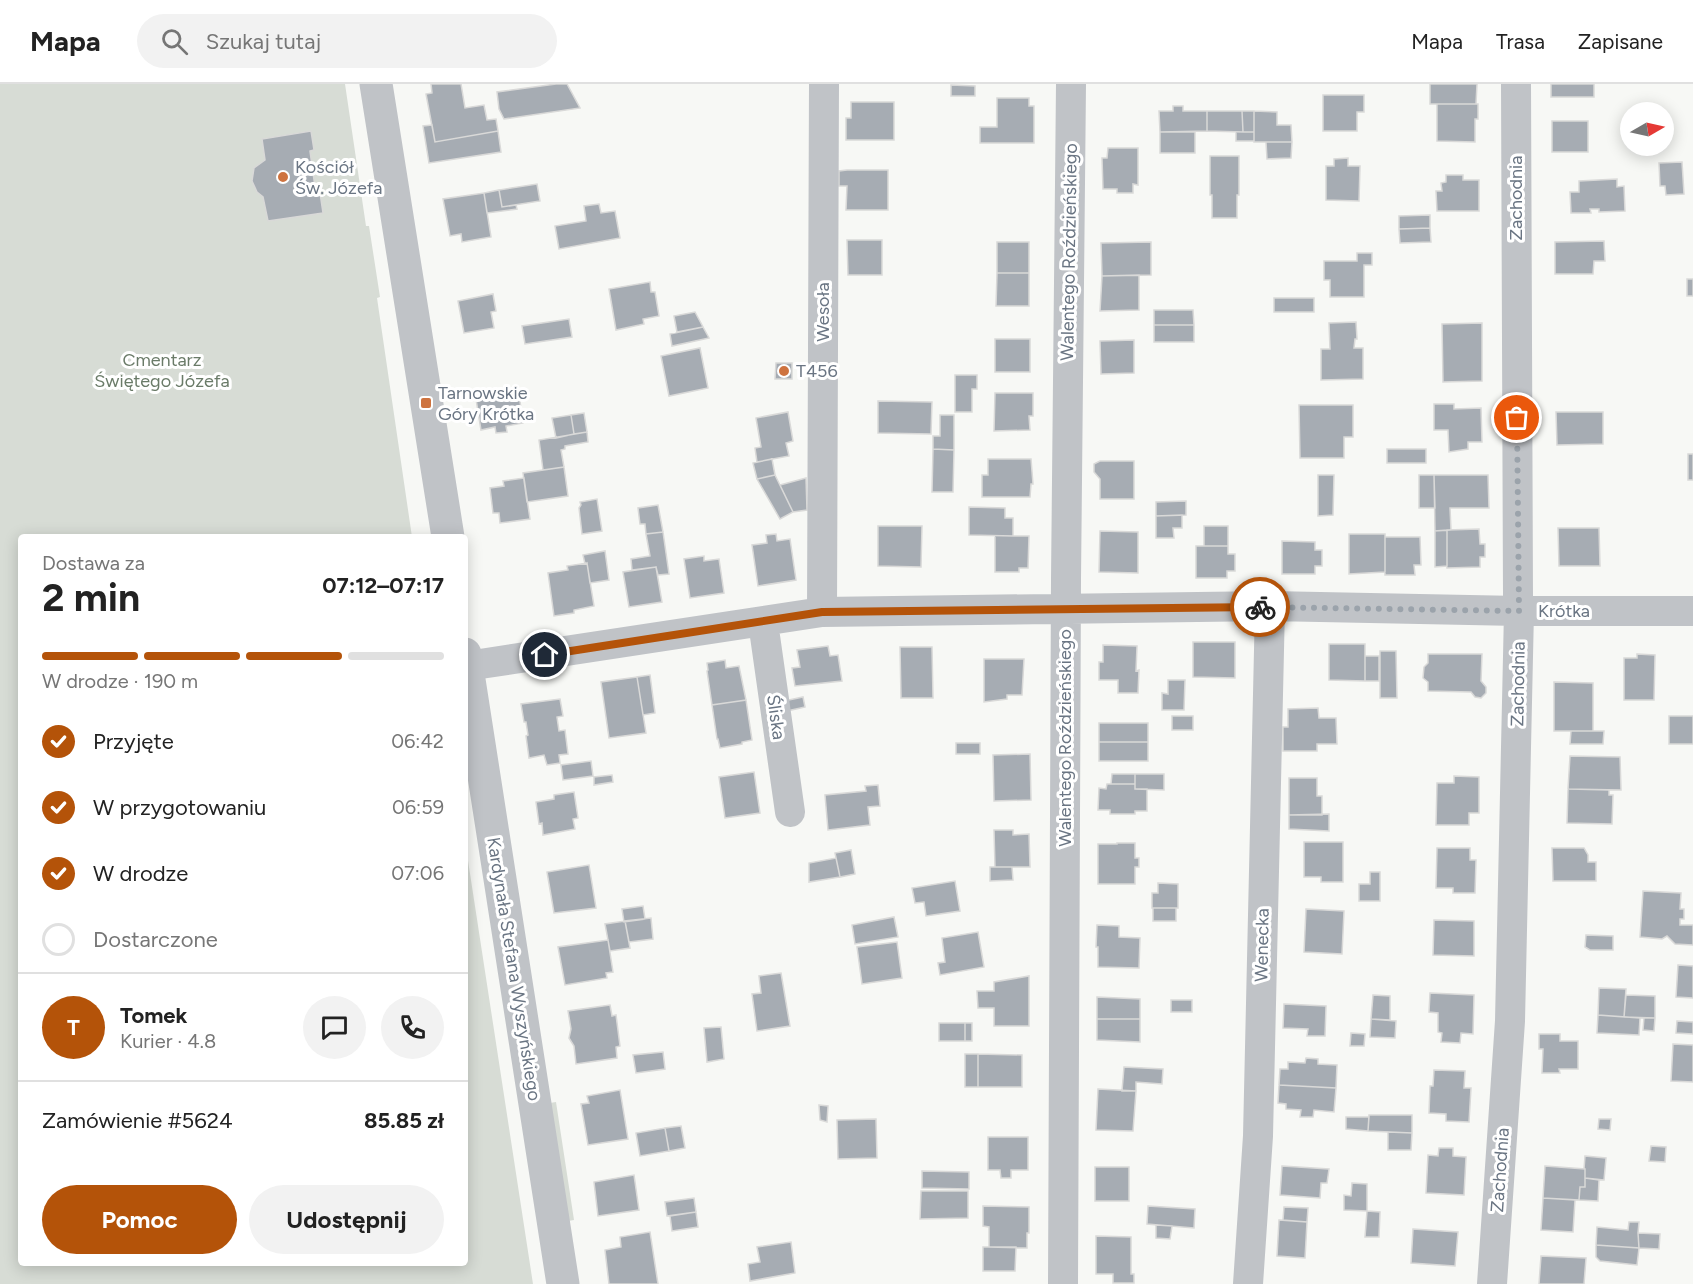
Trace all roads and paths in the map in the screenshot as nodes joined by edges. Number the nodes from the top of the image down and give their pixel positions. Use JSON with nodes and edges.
{"nodes":[{"id":1,"x":376,"y":84,"type":"edge"},
{"id":2,"x":824,"y":84,"type":"edge"},
{"id":3,"x":1071,"y":84,"type":"edge"},
{"id":4,"x":1516,"y":84,"type":"edge"},
{"id":5,"x":448,"y":534,"type":"edge"},
{"id":6,"x":1270,"y":606,"type":"junction"},
{"id":7,"x":1066,"y":608,"type":"junction"},
{"id":8,"x":1519,"y":611,"type":"junction"},
{"id":9,"x":1693,"y":611,"type":"edge"},
{"id":10,"x":822,"y":612,"type":"junction"},
{"id":11,"x":763,"y":622,"type":"junction"},
{"id":12,"x":468,"y":660,"type":"edge"},
{"id":13,"x":468,"y":673,"type":"edge"},
{"id":14,"x":790,"y":812,"type":"dead end"},
{"id":15,"x":563,"y":1284,"type":"edge"},
{"id":16,"x":1063,"y":1284,"type":"edge"},
{"id":17,"x":1248,"y":1284,"type":"edge"},
{"id":18,"x":1492,"y":1284,"type":"edge"}],
"edges":[{"from":1,"to":5,"type":"street"},
{"from":2,"to":10,"type":"street","name":"Wesoła"},
{"from":3,"to":7,"type":"street","name":"Walentego Roździeńskiego"},
{"from":4,"to":8,"type":"street","name":"Zachodnia"},
{"from":6,"to":7,"type":"street","name":"Krótka"},
{"from":6,"to":8,"type":"street","name":"Krótka"},
{"from":6,"to":17,"type":"street","name":"Wenecka"},
{"from":7,"to":10,"type":"street","name":"Krótka"},
{"from":7,"to":16,"type":"street","name":"Walentego Roździeńskiego"},
{"from":8,"to":9,"type":"street","name":"Krótka"},
{"from":8,"to":18,"type":"street","name":"Zachodnia"},
{"from":10,"to":11,"type":"street","name":"Krótka"},
{"from":11,"to":12,"type":"street","name":"Krótka"},
{"from":11,"to":14,"type":"street","name":"Śliska"},
{"from":13,"to":15,"type":"street","name":"Kardynała Stefana Wyszyńskiego"}]}
